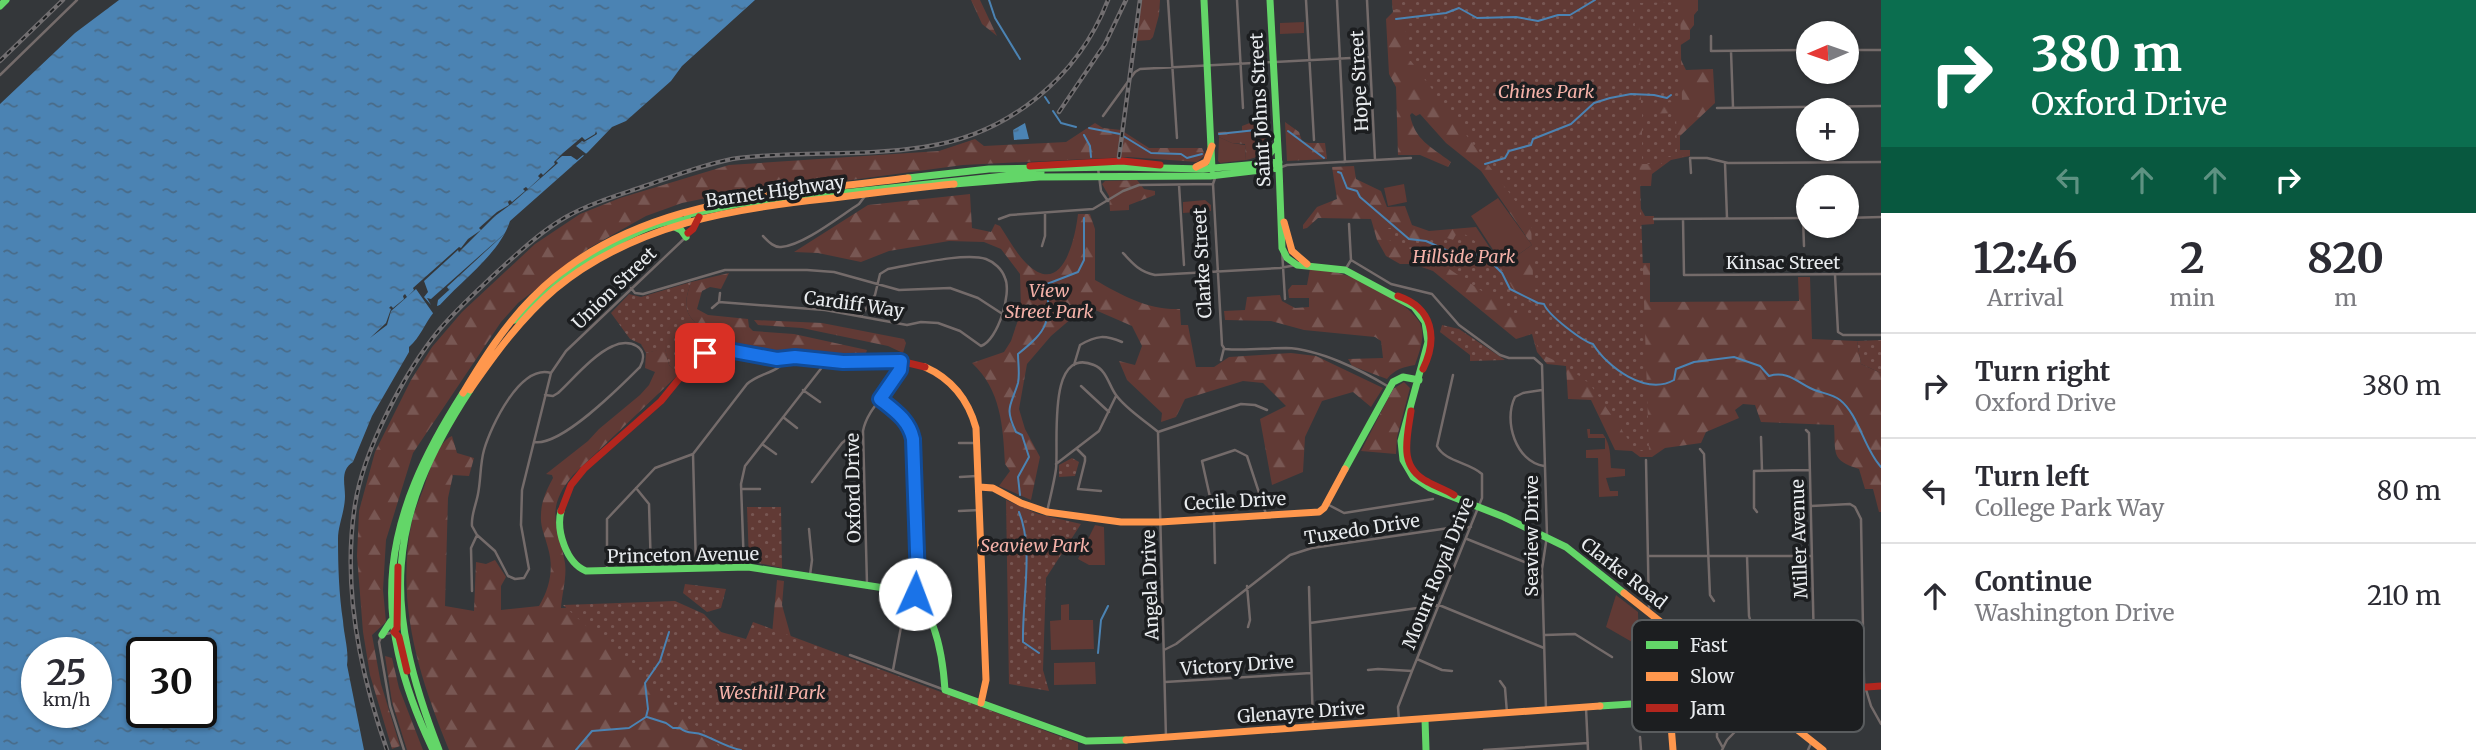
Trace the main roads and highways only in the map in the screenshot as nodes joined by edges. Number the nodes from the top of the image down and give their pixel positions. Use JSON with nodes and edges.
{"nodes":[{"id":1,"x":6,"y":0,"type":"edge"},
{"id":2,"x":1204,"y":0,"type":"edge"},
{"id":3,"x":1270,"y":0,"type":"edge"},
{"id":4,"x":0,"y":6,"type":"edge"},
{"id":5,"x":1278,"y":144,"type":"junction"},
{"id":6,"x":1212,"y":146,"type":"junction"},
{"id":7,"x":1256,"y":163,"type":"junction"},
{"id":8,"x":1281,"y":165,"type":"junction"},
{"id":9,"x":1174,"y":168,"type":"junction"},
{"id":10,"x":1012,"y":169,"type":"junction"},
{"id":11,"x":1054,"y":169,"type":"junction"},
{"id":12,"x":1189,"y":169,"type":"junction"},
{"id":13,"x":1098,"y":171,"type":"junction"},
{"id":14,"x":1212,"y":173,"type":"junction"},
{"id":15,"x":865,"y":192,"type":"junction"},
{"id":16,"x":699,"y":217,"type":"junction"},
{"id":17,"x":687,"y":220,"type":"junction"},
{"id":18,"x":671,"y":225,"type":"junction"},
{"id":19,"x":1286,"y":249,"type":"junction"},
{"id":20,"x":1310,"y":265,"type":"junction"},
{"id":21,"x":513,"y":320,"type":"junction"},
{"id":22,"x":1420,"y":377,"type":"junction"},
{"id":23,"x":979,"y":487,"type":"junction"},
{"id":24,"x":402,"y":553,"type":"junction"},
{"id":25,"x":393,"y":618,"type":"junction"},
{"id":26,"x":1659,"y":620,"type":"edge"},
{"id":27,"x":394,"y":632,"type":"junction"},
{"id":28,"x":382,"y":635,"type":"road end"},
{"id":29,"x":412,"y":680,"type":"junction"},
{"id":30,"x":945,"y":690,"type":"joint"},
{"id":31,"x":981,"y":703,"type":"junction"},
{"id":32,"x":1632,"y":704,"type":"edge"},
{"id":33,"x":1425,"y":719,"type":"junction"},
{"id":34,"x":1672,"y":732,"type":"edge"},
{"id":35,"x":1800,"y":732,"type":"edge"},
{"id":36,"x":433,"y":750,"type":"edge"},
{"id":37,"x":439,"y":750,"type":"edge"},
{"id":38,"x":1426,"y":750,"type":"edge"},
{"id":39,"x":1673,"y":750,"type":"edge"},
{"id":40,"x":1823,"y":750,"type":"edge"}],
"edges":[{"from":1,"to":4,"type":"main road"},
{"from":2,"to":6,"type":"main road","name":"Clarke Street"},
{"from":3,"to":5,"type":"main road","name":"Saint Johns Street"},
{"from":5,"to":7,"type":"main road"},
{"from":5,"to":8,"type":"main road","name":"Saint Johns Street"},
{"from":6,"to":12,"type":"main road"},
{"from":6,"to":14,"type":"main road","name":"Clarke Street"},
{"from":7,"to":8,"type":"main road","name":"Barnet Highway"},
{"from":7,"to":14,"type":"main road","name":"Barnet Highway"},
{"from":8,"to":14,"type":"main road","name":"Barnet Highway"},
{"from":8,"to":19,"type":"main road","name":"Saint Johns Street"},
{"from":9,"to":10,"type":"main road","name":"Barnet Highway"},
{"from":9,"to":12,"type":"main road","name":"Barnet Highway"},
{"from":9,"to":13,"type":"main road","name":"Barnet Highway"},
{"from":10,"to":11,"type":"main road","name":"Barnet Highway"},
{"from":10,"to":21,"type":"main road","name":"Barnet Highway"},
{"from":11,"to":13,"type":"main road","name":"Barnet Highway"},
{"from":11,"to":15,"type":"main road"},
{"from":12,"to":14,"type":"main road","name":"Barnet Highway"},
{"from":13,"to":14,"type":"main road","name":"Barnet Highway"},
{"from":13,"to":15,"type":"main road","name":"Barnet Highway"},
{"from":15,"to":16,"type":"main road","name":"Barnet Highway"},
{"from":15,"to":17,"type":"main road"},
{"from":16,"to":17,"type":"main road","name":"Barnet Highway"},
{"from":16,"to":18,"type":"main road"},
{"from":17,"to":18,"type":"main road","name":"Barnet Highway"},
{"from":17,"to":21,"type":"main road"},
{"from":18,"to":24,"type":"main road","name":"Barnet Highway"},
{"from":19,"to":20,"type":"main road","name":"Clarke Road"},
{"from":19,"to":20,"type":"main road","name":"Clarke Road"},
{"from":20,"to":22,"type":"main road","name":"Clarke Road"},
{"from":21,"to":25,"type":"main road","name":"Barnet Highway"},
{"from":22,"to":23,"type":"main road","name":"Cecile Drive"},
{"from":22,"to":26,"type":"main road","name":"Clarke Road"},
{"from":23,"to":30,"type":"main road","name":"Princeton Avenue"},
{"from":23,"to":31,"type":"main road"},
{"from":24,"to":27,"type":"main road"},
{"from":24,"to":29,"type":"main road","name":"Barnet Highway"},
{"from":25,"to":27,"type":"main road","name":"Barnet Highway"},
{"from":25,"to":28,"type":"main road"},
{"from":27,"to":29,"type":"main road"},
{"from":27,"to":36,"type":"main road","name":"Barnet Highway"},
{"from":29,"to":37,"type":"main road","name":"Barnet Highway"},
{"from":30,"to":31,"type":"main road","name":"Glenayre Drive"},
{"from":31,"to":33,"type":"main road","name":"Glenayre Drive"},
{"from":32,"to":33,"type":"main road","name":"Glenayre Drive"},
{"from":33,"to":38,"type":"main road"},
{"from":34,"to":39,"type":"main road"},
{"from":35,"to":40,"type":"main road","name":"Clarke Road"}]}
